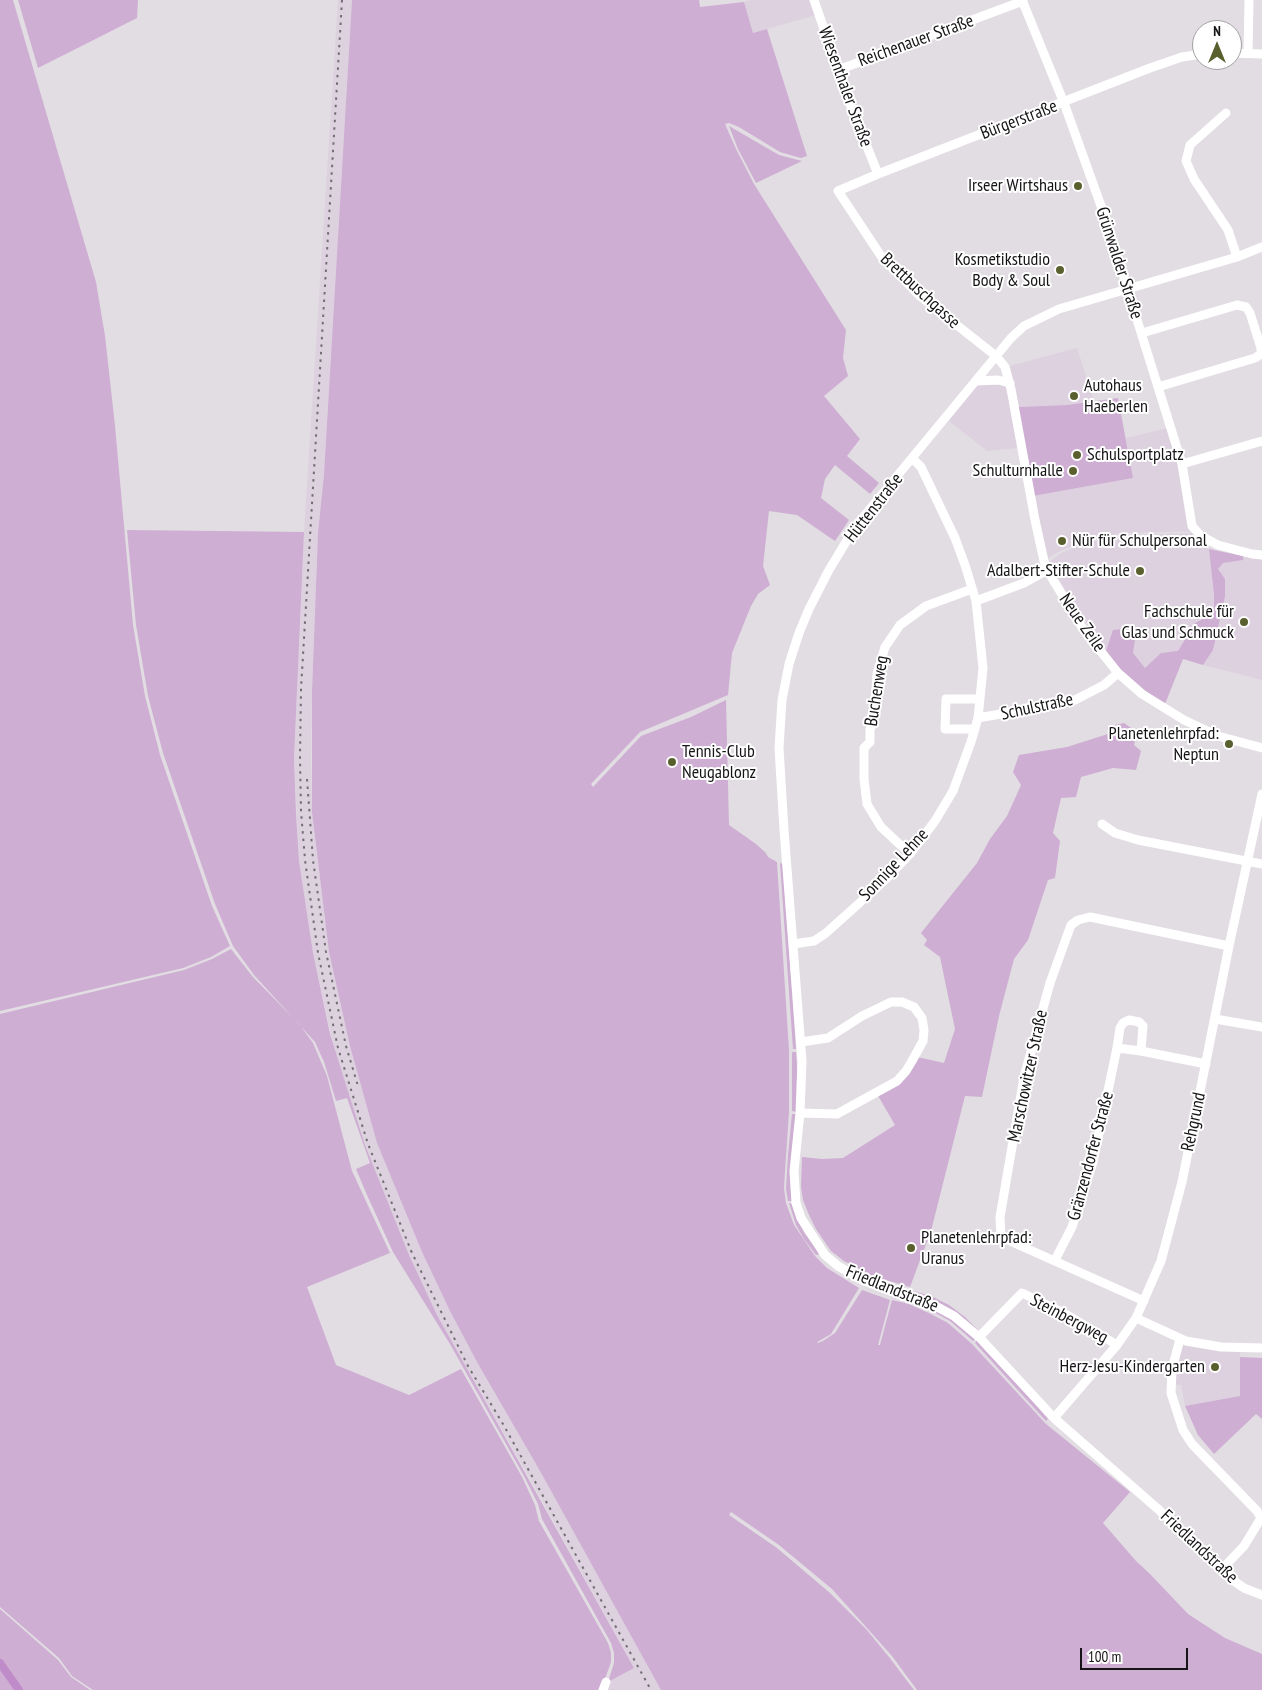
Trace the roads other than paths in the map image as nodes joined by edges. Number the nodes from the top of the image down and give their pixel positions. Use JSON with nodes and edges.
{"nodes":[{"id":1,"x":814,"y":0,"type":"edge"},
{"id":2,"x":1249,"y":0,"type":"edge"},
{"id":3,"x":1023,"y":1,"type":"edge"},
{"id":4,"x":1242,"y":54,"type":"edge"},
{"id":5,"x":1248,"y":54,"type":"junction"},
{"id":6,"x":1262,"y":54,"type":"edge"},
{"id":7,"x":1192,"y":56,"type":"edge"},
{"id":8,"x":838,"y":70,"type":"junction"},
{"id":9,"x":1064,"y":103,"type":"junction"},
{"id":10,"x":1226,"y":113,"type":"dead end"},
{"id":11,"x":878,"y":174,"type":"junction"},
{"id":12,"x":838,"y":192,"type":"joint"},
{"id":13,"x":1262,"y":247,"type":"edge"},
{"id":14,"x":1237,"y":257,"type":"junction"},
{"id":15,"x":1128,"y":289,"type":"junction"},
{"id":16,"x":1142,"y":333,"type":"junction"},
{"id":17,"x":996,"y":356,"type":"junction"},
{"id":18,"x":976,"y":381,"type":"junction"},
{"id":19,"x":1010,"y":383,"type":"junction"},
{"id":20,"x":1158,"y":387,"type":"junction"},
{"id":21,"x":1262,"y":442,"type":"edge"},
{"id":22,"x":913,"y":459,"type":"junction"},
{"id":23,"x":1182,"y":464,"type":"junction"},
{"id":24,"x":1262,"y":555,"type":"edge"},
{"id":25,"x":1047,"y":570,"type":"junction"},
{"id":26,"x":972,"y":589,"type":"junction"},
{"id":27,"x":976,"y":601,"type":"junction"},
{"id":28,"x":1118,"y":673,"type":"junction"},
{"id":29,"x":980,"y":699,"type":"junction"},
{"id":30,"x":978,"y":718,"type":"junction"},
{"id":31,"x":975,"y":729,"type":"junction"},
{"id":32,"x":1262,"y":748,"type":"edge"},
{"id":33,"x":1262,"y":794,"type":"edge"},
{"id":34,"x":1102,"y":824,"type":"dead end"},
{"id":35,"x":910,"y":854,"type":"junction"},
{"id":36,"x":1247,"y":862,"type":"junction"},
{"id":37,"x":1262,"y":864,"type":"edge"},
{"id":38,"x":793,"y":944,"type":"junction"},
{"id":39,"x":1230,"y":946,"type":"junction"},
{"id":40,"x":1215,"y":1019,"type":"junction"},
{"id":41,"x":1262,"y":1027,"type":"edge"},
{"id":42,"x":800,"y":1042,"type":"junction"},
{"id":43,"x":1117,"y":1048,"type":"junction"},
{"id":44,"x":1141,"y":1051,"type":"junction"},
{"id":45,"x":1206,"y":1064,"type":"junction"},
{"id":46,"x":800,"y":1114,"type":"junction"},
{"id":47,"x":1055,"y":1260,"type":"junction"},
{"id":48,"x":1144,"y":1300,"type":"junction"},
{"id":49,"x":1136,"y":1318,"type":"junction"},
{"id":50,"x":979,"y":1337,"type":"junction"},
{"id":51,"x":1180,"y":1339,"type":"junction"},
{"id":52,"x":1117,"y":1345,"type":"junction"},
{"id":53,"x":1262,"y":1348,"type":"edge"},
{"id":54,"x":1054,"y":1418,"type":"junction"},
{"id":55,"x":1261,"y":1518,"type":"edge"},
{"id":56,"x":1222,"y":1569,"type":"junction"},
{"id":57,"x":1262,"y":1594,"type":"edge"}],
"edges":[{"from":1,"to":8,"type":"street","name":"Wiesenthaler Straße"},
{"from":2,"to":5,"type":"street"},
{"from":3,"to":8,"type":"street","name":"Reichenauer Straße"},
{"from":3,"to":9,"type":"street","name":"Grünwalder Straße"},
{"from":4,"to":5,"type":"street"},
{"from":5,"to":6,"type":"street"},
{"from":7,"to":9,"type":"street","name":"Bürgerstraße"},
{"from":8,"to":11,"type":"street","name":"Wiesenthaler Straße"},
{"from":9,"to":11,"type":"street","name":"Bürgerstraße"},
{"from":9,"to":15,"type":"street","name":"Grünwalder Straße"},
{"from":10,"to":14,"type":"street"},
{"from":11,"to":12,"type":"street","name":"Bürgerstraße"},
{"from":12,"to":17,"type":"street","name":"Brettbuschgasse"},
{"from":13,"to":14,"type":"street","name":"Hüttenstraße"},
{"from":14,"to":15,"type":"street","name":"Hüttenstraße"},
{"from":15,"to":16,"type":"street","name":"Grünwalder Straße"},
{"from":15,"to":17,"type":"street","name":"Hüttenstraße"},
{"from":16,"to":20,"type":"street","name":"Grünwalder Straße"},
{"from":16,"to":20,"type":"street"},
{"from":17,"to":18,"type":"street","name":"Hüttenstraße"},
{"from":17,"to":19,"type":"street","name":"Neue Zeile"},
{"from":18,"to":19,"type":"street"},
{"from":18,"to":22,"type":"street","name":"Hüttenstraße"},
{"from":19,"to":25,"type":"street","name":"Neue Zeile"},
{"from":20,"to":23,"type":"street","name":"Grünwalder Straße"},
{"from":21,"to":23,"type":"street"},
{"from":22,"to":26,"type":"street","name":"Sonnige Lehne"},
{"from":22,"to":38,"type":"street","name":"Hüttenstraße"},
{"from":23,"to":24,"type":"street","name":"Grünwalder Straße"},
{"from":25,"to":27,"type":"street"},
{"from":25,"to":28,"type":"street","name":"Neue Zeile"},
{"from":26,"to":27,"type":"street","name":"Sonnige Lehne"},
{"from":26,"to":35,"type":"street","name":"Buchenweg"},
{"from":27,"to":29,"type":"street","name":"Sonnige Lehne"},
{"from":28,"to":30,"type":"street","name":"Schulstraße"},
{"from":28,"to":32,"type":"street","name":"Neue Zeile"},
{"from":29,"to":30,"type":"street","name":"Sonnige Lehne"},
{"from":29,"to":31,"type":"street"},
{"from":30,"to":31,"type":"street","name":"Sonnige Lehne"},
{"from":31,"to":35,"type":"street","name":"Sonnige Lehne"},
{"from":33,"to":36,"type":"street","name":"Rehgrund"},
{"from":34,"to":36,"type":"street"},
{"from":35,"to":38,"type":"street","name":"Sonnige Lehne"},
{"from":36,"to":37,"type":"street"},
{"from":36,"to":39,"type":"street","name":"Rehgrund"},
{"from":38,"to":42,"type":"street","name":"Friedlandstraße"},
{"from":39,"to":40,"type":"street","name":"Rehgrund"},
{"from":39,"to":47,"type":"street","name":"Marschowitzer Straße"},
{"from":40,"to":41,"type":"street"},
{"from":40,"to":45,"type":"street","name":"Rehgrund"},
{"from":42,"to":46,"type":"street","name":"Friedlandstraße"},
{"from":42,"to":46,"type":"street"},
{"from":43,"to":44,"type":"street"},
{"from":43,"to":44,"type":"street","name":"Gränzendorfer Straße"},
{"from":43,"to":47,"type":"street","name":"Gränzendorfer Straße"},
{"from":44,"to":45,"type":"street"},
{"from":45,"to":48,"type":"street","name":"Rehgrund"},
{"from":46,"to":50,"type":"street","name":"Friedlandstraße"},
{"from":47,"to":48,"type":"street","name":"Marschowitzer Straße"},
{"from":48,"to":49,"type":"street","name":"Rehgrund"},
{"from":49,"to":51,"type":"street"},
{"from":49,"to":52,"type":"street","name":"Rehgrund"},
{"from":50,"to":52,"type":"street","name":"Steinbergweg"},
{"from":50,"to":54,"type":"street","name":"Friedlandstraße"},
{"from":51,"to":53,"type":"street"},
{"from":51,"to":55,"type":"street"},
{"from":52,"to":54,"type":"street","name":"Rehgrund"},
{"from":54,"to":56,"type":"street","name":"Friedlandstraße"},
{"from":55,"to":56,"type":"street"},
{"from":56,"to":57,"type":"street","name":"Friedlandstraße"}]}
